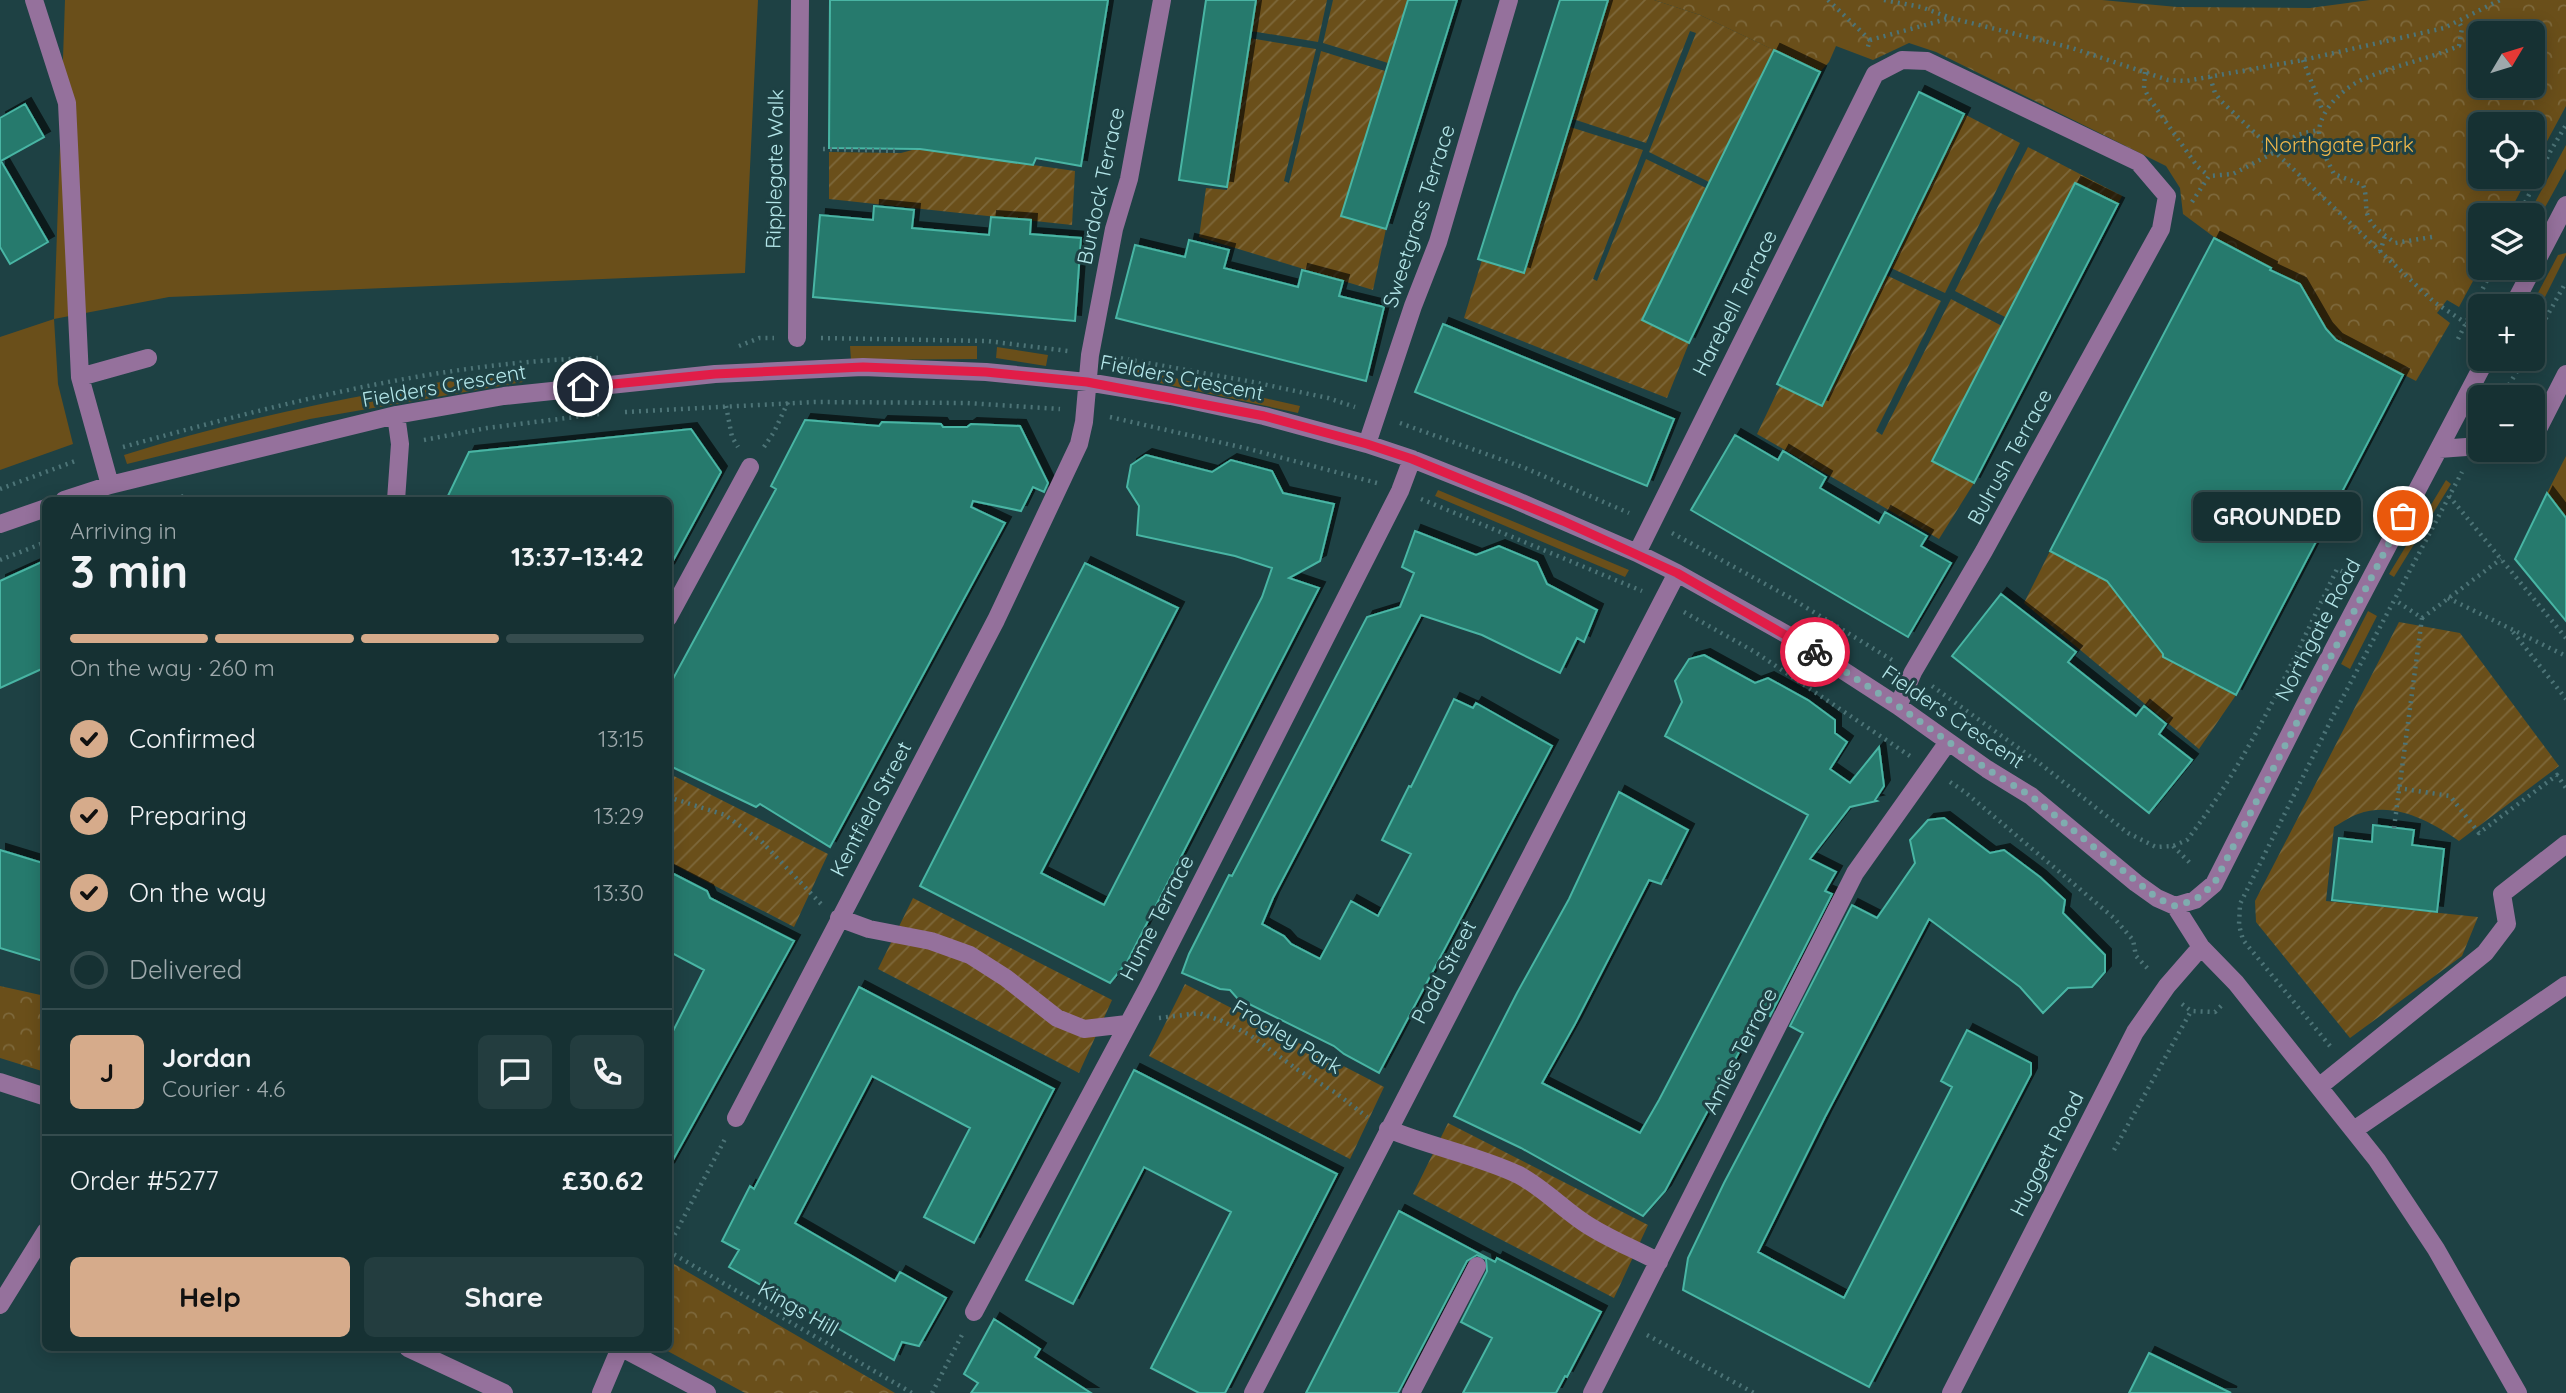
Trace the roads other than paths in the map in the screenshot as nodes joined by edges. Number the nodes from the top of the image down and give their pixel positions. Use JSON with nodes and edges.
{"nodes":[{"id":1,"x":34,"y":0,"type":"edge"},
{"id":2,"x":800,"y":0,"type":"edge"},
{"id":3,"x":1162,"y":0,"type":"edge"},
{"id":4,"x":1508,"y":0,"type":"edge"},
{"id":5,"x":2564,"y":214,"type":"edge"},
{"id":6,"x":2162,"y":224,"type":"joint"},
{"id":7,"x":2520,"y":294,"type":"edge"},
{"id":8,"x":797,"y":338,"type":"dead end"},
{"id":9,"x":148,"y":358,"type":"dead end"},
{"id":10,"x":2480,"y":371,"type":"edge"},
{"id":11,"x":2566,"y":374,"type":"edge"},
{"id":12,"x":80,"y":377,"type":"junction"},
{"id":13,"x":1087,"y":382,"type":"junction"},
{"id":14,"x":396,"y":415,"type":"junction"},
{"id":15,"x":2545,"y":415,"type":"edge"},
{"id":16,"x":1367,"y":444,"type":"junction"},
{"id":17,"x":2468,"y":447,"type":"edge"},
{"id":18,"x":2439,"y":449,"type":"junction"},
{"id":19,"x":1412,"y":459,"type":"junction"},
{"id":20,"x":750,"y":467,"type":"road end"},
{"id":21,"x":110,"y":485,"type":"junction"},
{"id":22,"x":73,"y":497,"type":"edge"},
{"id":23,"x":396,"y":497,"type":"edge"},
{"id":24,"x":42,"y":509,"type":"edge"},
{"id":25,"x":0,"y":524,"type":"edge"},
{"id":26,"x":1636,"y":553,"type":"junction"},
{"id":27,"x":1677,"y":573,"type":"junction"},
{"id":28,"x":672,"y":611,"type":"edge"},
{"id":29,"x":1898,"y":706,"type":"junction"},
{"id":30,"x":1948,"y":742,"type":"junction"},
{"id":31,"x":2566,"y":845,"type":"edge"},
{"id":32,"x":2175,"y":906,"type":"junction"},
{"id":33,"x":839,"y":918,"type":"junction"},
{"id":34,"x":2201,"y":947,"type":"junction"},
{"id":35,"x":2566,"y":985,"type":"edge"},
{"id":36,"x":1127,"y":1024,"type":"junction"},
{"id":37,"x":0,"y":1082,"type":"edge"},
{"id":38,"x":2320,"y":1086,"type":"junction"},
{"id":39,"x":42,"y":1096,"type":"edge"},
{"id":40,"x":736,"y":1118,"type":"road end"},
{"id":41,"x":1388,"y":1129,"type":"junction"},
{"id":42,"x":2354,"y":1130,"type":"junction"},
{"id":43,"x":42,"y":1237,"type":"edge"},
{"id":44,"x":1659,"y":1262,"type":"junction"},
{"id":45,"x":1477,"y":1266,"type":"dead end"},
{"id":46,"x":0,"y":1305,"type":"edge"},
{"id":47,"x":974,"y":1312,"type":"road end"},
{"id":48,"x":414,"y":1351,"type":"edge"},
{"id":49,"x":620,"y":1351,"type":"edge"},
{"id":50,"x":627,"y":1351,"type":"edge"},
{"id":51,"x":503,"y":1393,"type":"edge"},
{"id":52,"x":601,"y":1393,"type":"edge"},
{"id":53,"x":707,"y":1393,"type":"edge"},
{"id":54,"x":1253,"y":1393,"type":"edge"},
{"id":55,"x":1411,"y":1393,"type":"edge"},
{"id":56,"x":1592,"y":1393,"type":"edge"},
{"id":57,"x":1951,"y":1393,"type":"edge"},
{"id":58,"x":2518,"y":1393,"type":"edge"}],
"edges":[{"from":1,"to":12,"type":"street"},
{"from":2,"to":8,"type":"street","name":"Ripplegate Walk"},
{"from":3,"to":13,"type":"street","name":"Burdock Terrace"},
{"from":4,"to":16,"type":"street","name":"Sweetgrass Terrace"},
{"from":5,"to":7,"type":"street"},
{"from":6,"to":26,"type":"street","name":"Harebell Terrace"},
{"from":6,"to":29,"type":"street","name":"Bulrush Terrace"},
{"from":9,"to":12,"type":"street"},
{"from":10,"to":18,"type":"street","name":"Northgate Road"},
{"from":11,"to":15,"type":"street"},
{"from":12,"to":21,"type":"street"},
{"from":13,"to":14,"type":"street","name":"Fielders Crescent"},
{"from":13,"to":16,"type":"street","name":"Fielders Crescent"},
{"from":13,"to":33,"type":"street","name":"Kentfield Street"},
{"from":14,"to":21,"type":"street","name":"Fielders Crescent"},
{"from":14,"to":23,"type":"street"},
{"from":16,"to":19,"type":"street","name":"Fielders Crescent"},
{"from":17,"to":18,"type":"street"},
{"from":18,"to":32,"type":"street","name":"Northgate Road"},
{"from":19,"to":26,"type":"street","name":"Fielders Crescent"},
{"from":19,"to":36,"type":"street","name":"Hume Terrace"},
{"from":20,"to":28,"type":"street"},
{"from":21,"to":22,"type":"street","name":"Fielders Crescent"},
{"from":24,"to":25,"type":"street"},
{"from":26,"to":27,"type":"street","name":"Fielders Crescent"},
{"from":27,"to":29,"type":"street","name":"Fielders Crescent"},
{"from":27,"to":41,"type":"street","name":"Podd Street"},
{"from":29,"to":30,"type":"street","name":"Fielders Crescent"},
{"from":30,"to":32,"type":"street","name":"Fielders Crescent"},
{"from":30,"to":44,"type":"street","name":"Amies Terrace"},
{"from":31,"to":38,"type":"street"},
{"from":32,"to":34,"type":"street"},
{"from":33,"to":36,"type":"street"},
{"from":33,"to":40,"type":"street","name":"Kentfield Street"},
{"from":34,"to":38,"type":"street"},
{"from":34,"to":57,"type":"street","name":"Huggett Road"},
{"from":35,"to":42,"type":"street"},
{"from":36,"to":47,"type":"street","name":"Hume Terrace"},
{"from":37,"to":39,"type":"street"},
{"from":38,"to":42,"type":"street"},
{"from":41,"to":44,"type":"street"},
{"from":41,"to":54,"type":"street","name":"Podd Street"},
{"from":42,"to":58,"type":"street"},
{"from":43,"to":46,"type":"street"},
{"from":44,"to":56,"type":"street","name":"Amies Terrace"},
{"from":45,"to":55,"type":"street"},
{"from":48,"to":51,"type":"street"},
{"from":49,"to":52,"type":"street"},
{"from":50,"to":53,"type":"street"}]}
